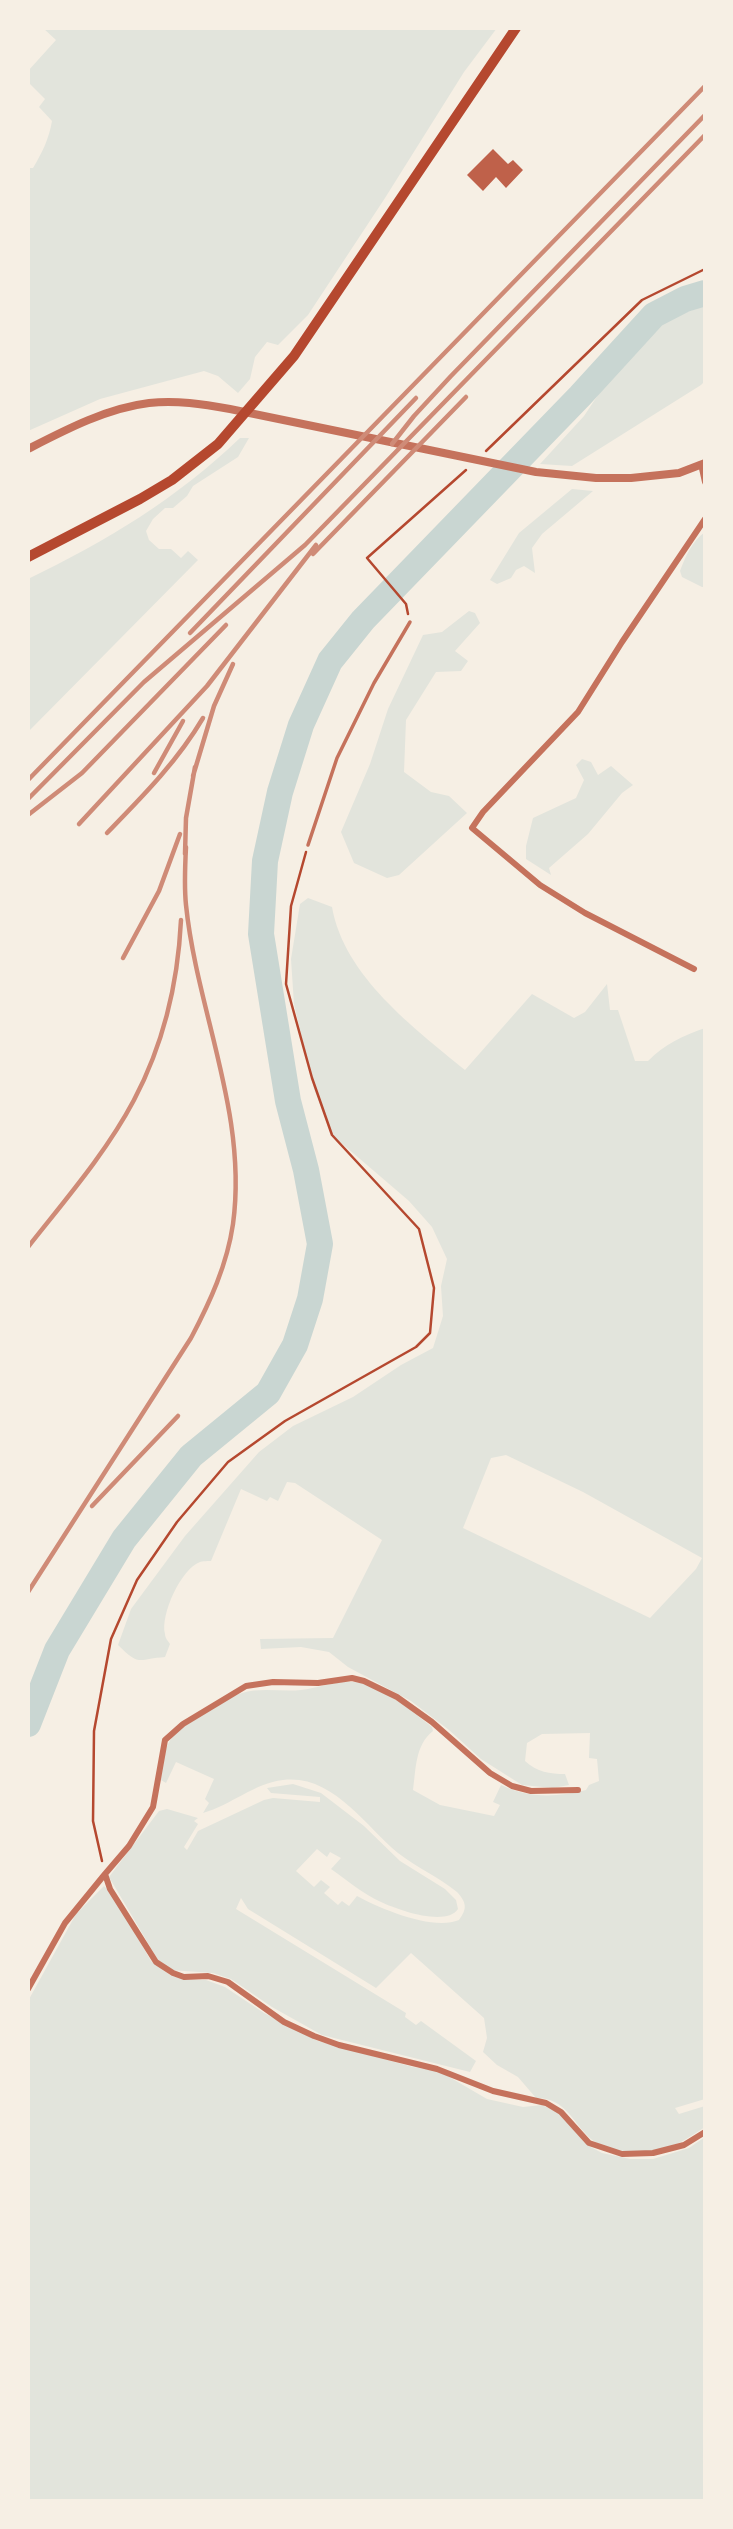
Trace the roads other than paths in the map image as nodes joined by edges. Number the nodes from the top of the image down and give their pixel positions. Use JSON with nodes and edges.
{"nodes":[{"id":1,"x":516,"y":28,"type":"edge"},
{"id":2,"x":28,"y":449,"type":"edge"},
{"id":3,"x":703,"y":464,"type":"edge"},
{"id":4,"x":705,"y":482,"type":"edge"},
{"id":5,"x":705,"y":520,"type":"edge"},
{"id":6,"x":28,"y":554,"type":"edge"},
{"id":7,"x":410,"y":622,"type":"dead end"},
{"id":8,"x":308,"y":845,"type":"road end"},
{"id":9,"x":694,"y":969,"type":"dead end"},
{"id":10,"x":578,"y":1790,"type":"dead end"},
{"id":11,"x":104,"y":1874,"type":"junction"},
{"id":12,"x":28,"y":1989,"type":"edge"},
{"id":13,"x":705,"y":2132,"type":"edge"}],
"edges":[{"from":1,"to":6,"type":"main road"},
{"from":2,"to":3,"type":"street"},
{"from":3,"to":4,"type":"street"},
{"from":5,"to":9,"type":"street"},
{"from":7,"to":8,"type":"lane"},
{"from":10,"to":11,"type":"street"},
{"from":11,"to":12,"type":"street"},
{"from":11,"to":13,"type":"street"}]}
